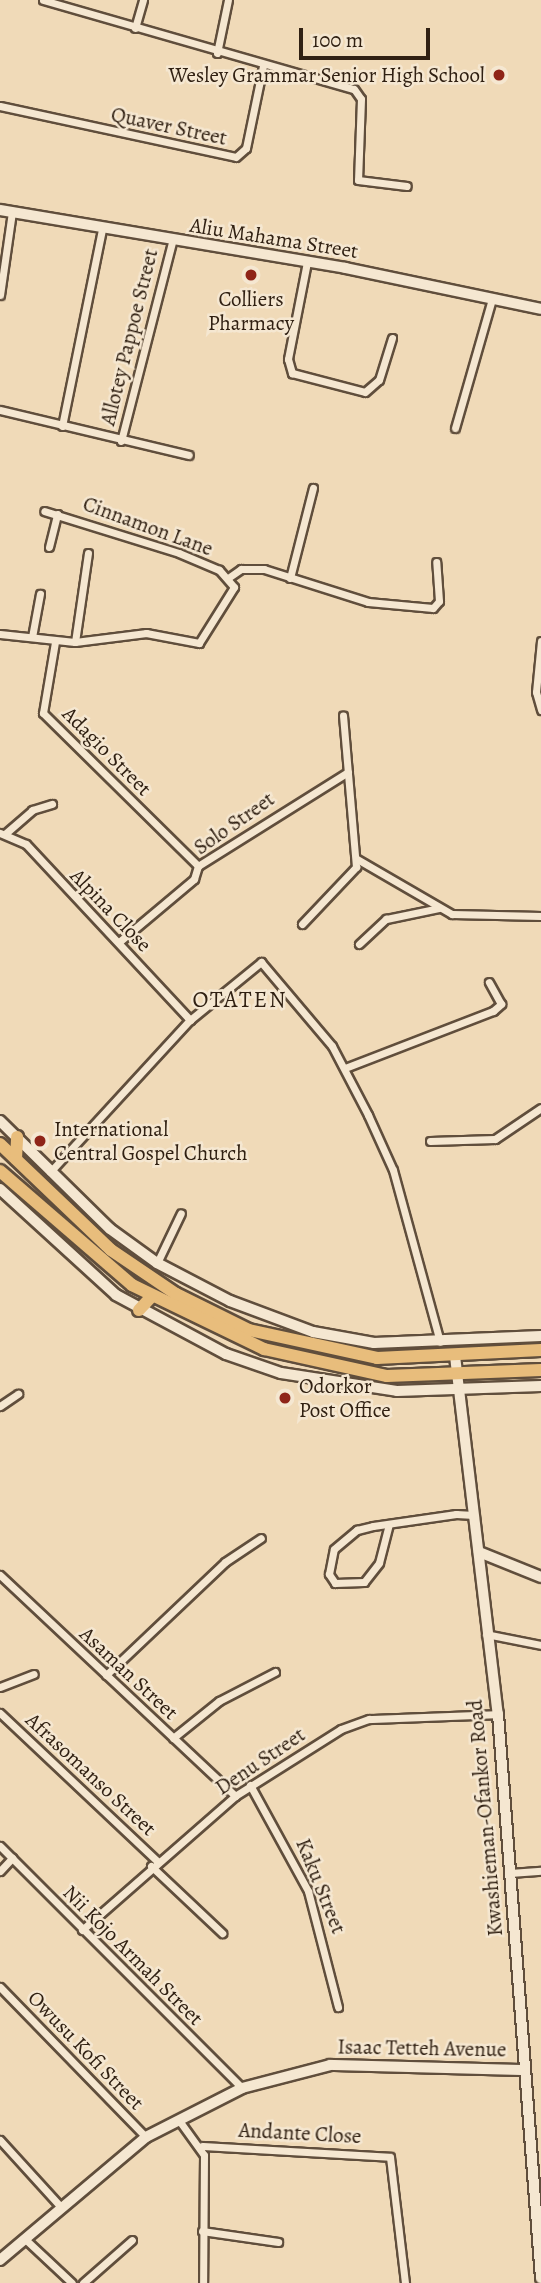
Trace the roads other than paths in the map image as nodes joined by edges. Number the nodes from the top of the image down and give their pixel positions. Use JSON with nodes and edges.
{"nodes":[{"id":1,"x":43,"y":0,"type":"edge"},
{"id":2,"x":143,"y":0,"type":"edge"},
{"id":3,"x":228,"y":0,"type":"edge"},
{"id":4,"x":135,"y":27,"type":"junction"},
{"id":5,"x":217,"y":53,"type":"junction"},
{"id":6,"x":263,"y":66,"type":"junction"},
{"id":7,"x":0,"y":106,"type":"edge"},
{"id":8,"x":407,"y":187,"type":"dead end"},
{"id":9,"x":0,"y":210,"type":"edge"},
{"id":10,"x":12,"y":212,"type":"junction"},
{"id":11,"x":102,"y":229,"type":"junction"},
{"id":12,"x":172,"y":242,"type":"junction"},
{"id":13,"x":307,"y":262,"type":"junction"},
{"id":14,"x":0,"y":295,"type":"edge"},
{"id":15,"x":492,"y":299,"type":"junction"},
{"id":16,"x":541,"y":309,"type":"edge"},
{"id":17,"x":392,"y":338,"type":"dead end"},
{"id":18,"x":0,"y":410,"type":"edge"},
{"id":19,"x":62,"y":426,"type":"junction"},
{"id":20,"x":455,"y":428,"type":"dead end"},
{"id":21,"x":121,"y":441,"type":"junction"},
{"id":22,"x":189,"y":455,"type":"dead end"},
{"id":23,"x":313,"y":488,"type":"dead end"},
{"id":24,"x":44,"y":511,"type":"dead end"},
{"id":25,"x":57,"y":514,"type":"junction"},
{"id":26,"x":49,"y":547,"type":"dead end"},
{"id":27,"x":88,"y":553,"type":"dead end"},
{"id":28,"x":436,"y":562,"type":"dead end"},
{"id":29,"x":228,"y":578,"type":"junction"},
{"id":30,"x":290,"y":578,"type":"junction"},
{"id":31,"x":40,"y":594,"type":"dead end"},
{"id":32,"x":0,"y":634,"type":"edge"},
{"id":33,"x":32,"y":637,"type":"junction"},
{"id":34,"x":541,"y":640,"type":"edge"},
{"id":35,"x":55,"y":642,"type":"junction"},
{"id":36,"x":75,"y":642,"type":"junction"},
{"id":37,"x":541,"y":710,"type":"edge"},
{"id":38,"x":343,"y":716,"type":"dead end"},
{"id":39,"x":348,"y":772,"type":"junction"},
{"id":40,"x":52,"y":804,"type":"dead end"},
{"id":41,"x":3,"y":833,"type":"edge"},
{"id":42,"x":357,"y":859,"type":"junction"},
{"id":43,"x":198,"y":866,"type":"junction"},
{"id":44,"x":439,"y":908,"type":"junction"},
{"id":45,"x":541,"y":916,"type":"edge"},
{"id":46,"x":302,"y":924,"type":"dead end"},
{"id":47,"x":119,"y":942,"type":"junction"},
{"id":48,"x":359,"y":944,"type":"dead end"},
{"id":49,"x":489,"y":982,"type":"dead end"},
{"id":50,"x":190,"y":1020,"type":"junction"},
{"id":51,"x":345,"y":1068,"type":"junction"},
{"id":52,"x":541,"y":1108,"type":"edge"},
{"id":53,"x":0,"y":1121,"type":"edge"},
{"id":54,"x":17,"y":1137,"type":"junction"},
{"id":55,"x":430,"y":1141,"type":"dead end"},
{"id":56,"x":0,"y":1144,"type":"edge"},
{"id":57,"x":16,"y":1159,"type":"junction"},
{"id":58,"x":0,"y":1171,"type":"edge"},
{"id":59,"x":50,"y":1172,"type":"junction"},
{"id":60,"x":0,"y":1189,"type":"edge"},
{"id":61,"x":181,"y":1213,"type":"dead end"},
{"id":62,"x":157,"y":1263,"type":"junction"},
{"id":63,"x":151,"y":1297,"type":"junction"},
{"id":64,"x":139,"y":1310,"type":"junction"},
{"id":65,"x":541,"y":1336,"type":"edge"},
{"id":66,"x":440,"y":1343,"type":"junction"},
{"id":67,"x":541,"y":1350,"type":"edge"},
{"id":68,"x":455,"y":1356,"type":"junction"},
{"id":69,"x":541,"y":1363,"type":"edge"},
{"id":70,"x":541,"y":1370,"type":"edge"},
{"id":71,"x":364,"y":1373,"type":"junction"},
{"id":72,"x":458,"y":1375,"type":"junction"},
{"id":73,"x":541,"y":1386,"type":"edge"},
{"id":74,"x":434,"y":1391,"type":"junction"},
{"id":75,"x":460,"y":1391,"type":"junction"},
{"id":76,"x":18,"y":1394,"type":"dead end"},
{"id":77,"x":0,"y":1406,"type":"edge"},
{"id":78,"x":462,"y":1414,"type":"junction"},
{"id":79,"x":474,"y":1515,"type":"junction"},
{"id":80,"x":389,"y":1524,"type":"junction"},
{"id":81,"x":261,"y":1538,"type":"dead end"},
{"id":82,"x":479,"y":1552,"type":"junction"},
{"id":83,"x":0,"y":1575,"type":"edge"},
{"id":84,"x":541,"y":1577,"type":"edge"},
{"id":85,"x":485,"y":1634,"type":"junction"},
{"id":86,"x":541,"y":1645,"type":"edge"},
{"id":87,"x":275,"y":1672,"type":"dead end"},
{"id":88,"x":34,"y":1674,"type":"dead end"},
{"id":89,"x":106,"y":1675,"type":"junction"},
{"id":90,"x":0,"y":1687,"type":"edge"},
{"id":91,"x":0,"y":1713,"type":"edge"},
{"id":92,"x":498,"y":1714,"type":"junction"},
{"id":93,"x":173,"y":1738,"type":"junction"},
{"id":94,"x":250,"y":1785,"type":"junction"},
{"id":95,"x":235,"y":1796,"type":"junction"},
{"id":96,"x":0,"y":1846,"type":"edge"},
{"id":97,"x":12,"y":1858,"type":"junction"},
{"id":98,"x":154,"y":1863,"type":"junction"},
{"id":99,"x":0,"y":1871,"type":"edge"},
{"id":100,"x":541,"y":1871,"type":"edge"},
{"id":101,"x":510,"y":1873,"type":"junction"},
{"id":102,"x":82,"y":1930,"type":"junction"},
{"id":103,"x":222,"y":1933,"type":"dead end"},
{"id":104,"x":0,"y":1987,"type":"edge"},
{"id":105,"x":338,"y":2007,"type":"dead end"},
{"id":106,"x":525,"y":2070,"type":"junction"},
{"id":107,"x":242,"y":2088,"type":"junction"},
{"id":108,"x":178,"y":2118,"type":"junction"},
{"id":109,"x":146,"y":2137,"type":"junction"},
{"id":110,"x":0,"y":2140,"type":"edge"},
{"id":111,"x":202,"y":2146,"type":"junction"},
{"id":112,"x":60,"y":2206,"type":"junction"},
{"id":113,"x":202,"y":2231,"type":"junction"},
{"id":114,"x":24,"y":2239,"type":"junction"},
{"id":115,"x":132,"y":2239,"type":"dead end"},
{"id":116,"x":278,"y":2242,"type":"dead end"},
{"id":117,"x":0,"y":2260,"type":"edge"},
{"id":118,"x":541,"y":2278,"type":"edge"},
{"id":119,"x":72,"y":2283,"type":"edge"},
{"id":120,"x":83,"y":2283,"type":"edge"},
{"id":121,"x":203,"y":2283,"type":"edge"},
{"id":122,"x":405,"y":2283,"type":"edge"}],
"edges":[{"from":1,"to":4,"type":"street"},
{"from":2,"to":4,"type":"street"},
{"from":3,"to":5,"type":"street"},
{"from":4,"to":5,"type":"street"},
{"from":5,"to":6,"type":"street"},
{"from":6,"to":7,"type":"street","name":"Quaver Street"},
{"from":6,"to":8,"type":"street"},
{"from":9,"to":10,"type":"street","name":"Aliu Mahama Street"},
{"from":10,"to":11,"type":"street","name":"Aliu Mahama Street"},
{"from":10,"to":14,"type":"street"},
{"from":11,"to":12,"type":"street","name":"Aliu Mahama Street"},
{"from":11,"to":19,"type":"street"},
{"from":12,"to":13,"type":"street","name":"Aliu Mahama Street"},
{"from":12,"to":21,"type":"street","name":"Allotey Pappoe Street"},
{"from":13,"to":15,"type":"street","name":"Aliu Mahama Street"},
{"from":13,"to":17,"type":"street"},
{"from":15,"to":16,"type":"street","name":"Aliu Mahama Street"},
{"from":15,"to":20,"type":"street"},
{"from":18,"to":19,"type":"street"},
{"from":19,"to":21,"type":"street"},
{"from":21,"to":22,"type":"street"},
{"from":23,"to":30,"type":"street"},
{"from":24,"to":25,"type":"street","name":"Cinnamon Lane"},
{"from":25,"to":26,"type":"street"},
{"from":25,"to":29,"type":"street","name":"Cinnamon Lane"},
{"from":27,"to":36,"type":"street"},
{"from":28,"to":30,"type":"street","name":"Cinnamon Lane"},
{"from":29,"to":30,"type":"street","name":"Cinnamon Lane"},
{"from":29,"to":36,"type":"street"},
{"from":31,"to":33,"type":"street"},
{"from":32,"to":33,"type":"street"},
{"from":33,"to":35,"type":"street"},
{"from":34,"to":37,"type":"street"},
{"from":35,"to":36,"type":"street"},
{"from":35,"to":43,"type":"street","name":"Adagio Street"},
{"from":38,"to":39,"type":"street"},
{"from":39,"to":42,"type":"street"},
{"from":39,"to":43,"type":"street","name":"Solo Street"},
{"from":40,"to":41,"type":"street"},
{"from":41,"to":47,"type":"street","name":"Alpina Close"},
{"from":42,"to":44,"type":"street"},
{"from":42,"to":46,"type":"street"},
{"from":43,"to":47,"type":"street","name":"Solo Street"},
{"from":44,"to":45,"type":"street"},
{"from":44,"to":48,"type":"street"},
{"from":47,"to":50,"type":"street","name":"Alpina Close"},
{"from":49,"to":51,"type":"street"},
{"from":50,"to":51,"type":"street"},
{"from":50,"to":59,"type":"street"},
{"from":51,"to":66,"type":"street"},
{"from":52,"to":55,"type":"street"},
{"from":53,"to":54,"type":"street"},
{"from":54,"to":57,"type":"highway"},
{"from":54,"to":59,"type":"street"},
{"from":56,"to":57,"type":"highway"},
{"from":57,"to":68,"type":"highway"},
{"from":58,"to":63,"type":"highway"},
{"from":59,"to":62,"type":"street"},
{"from":60,"to":64,"type":"street"},
{"from":61,"to":62,"type":"street"},
{"from":62,"to":66,"type":"street"},
{"from":63,"to":64,"type":"highway"},
{"from":63,"to":71,"type":"highway"},
{"from":64,"to":74,"type":"street"},
{"from":65,"to":66,"type":"street"},
{"from":67,"to":68,"type":"highway"},
{"from":68,"to":71,"type":"highway"},
{"from":68,"to":72,"type":"street","name":"Kwashieman-Ofankor Road"},
{"from":69,"to":72,"type":"highway"},
{"from":70,"to":72,"type":"highway"},
{"from":71,"to":72,"type":"highway"},
{"from":72,"to":75,"type":"street","name":"Kwashieman-Ofankor Road"},
{"from":73,"to":75,"type":"street"},
{"from":74,"to":75,"type":"street"},
{"from":74,"to":78,"type":"street"},
{"from":75,"to":78,"type":"street","name":"Kwashieman-Ofankor Road"},
{"from":76,"to":77,"type":"street"},
{"from":78,"to":79,"type":"street","name":"Kwashieman-Ofankor Road"},
{"from":79,"to":80,"type":"street"},
{"from":79,"to":82,"type":"street","name":"Kwashieman-Ofankor Road"},
{"from":80,"to":80,"type":"street"},
{"from":81,"to":89,"type":"street"},
{"from":82,"to":84,"type":"street"},
{"from":82,"to":85,"type":"street","name":"Kwashieman-Ofankor Road"},
{"from":83,"to":89,"type":"street","name":"Asaman Street"},
{"from":85,"to":86,"type":"street"},
{"from":85,"to":92,"type":"street","name":"Kwashieman-Ofankor Road"},
{"from":87,"to":93,"type":"street"},
{"from":88,"to":90,"type":"street"},
{"from":89,"to":93,"type":"street","name":"Asaman Street"},
{"from":91,"to":98,"type":"street","name":"Afrasomanso Street"},
{"from":92,"to":94,"type":"street","name":"Denu Street"},
{"from":92,"to":101,"type":"street","name":"Kwashieman-Ofankor Road"},
{"from":93,"to":95,"type":"street","name":"Asaman Street"},
{"from":94,"to":95,"type":"street","name":"Denu Street"},
{"from":94,"to":105,"type":"street","name":"Kaku Street"},
{"from":95,"to":98,"type":"street","name":"Denu Street"},
{"from":96,"to":97,"type":"street","name":"Nii Kojo Armah Street"},
{"from":97,"to":99,"type":"street"},
{"from":97,"to":102,"type":"street","name":"Nii Kojo Armah Street"},
{"from":98,"to":102,"type":"street","name":"Denu Street"},
{"from":98,"to":103,"type":"street","name":"Afrasomanso Street"},
{"from":100,"to":101,"type":"street"},
{"from":101,"to":106,"type":"street","name":"Kwashieman-Ofankor Road"},
{"from":102,"to":107,"type":"street","name":"Nii Kojo Armah Street"},
{"from":104,"to":109,"type":"street","name":"Owusu Kofi Street"},
{"from":106,"to":107,"type":"street","name":"Isaac Tetteh Avenue"},
{"from":106,"to":118,"type":"street","name":"Kwashieman-Ofankor Road"},
{"from":107,"to":108,"type":"street","name":"Isaac Tetteh Avenue"},
{"from":108,"to":109,"type":"street","name":"Isaac Tetteh Avenue"},
{"from":108,"to":111,"type":"street"},
{"from":109,"to":112,"type":"street","name":"Isaac Tetteh Avenue"},
{"from":110,"to":112,"type":"street"},
{"from":111,"to":113,"type":"street"},
{"from":111,"to":122,"type":"street","name":"Andante Close"},
{"from":112,"to":114,"type":"street","name":"Isaac Tetteh Avenue"},
{"from":113,"to":116,"type":"street"},
{"from":113,"to":121,"type":"street"},
{"from":114,"to":117,"type":"street","name":"Isaac Tetteh Avenue"},
{"from":114,"to":119,"type":"street"},
{"from":115,"to":120,"type":"street"}]}
